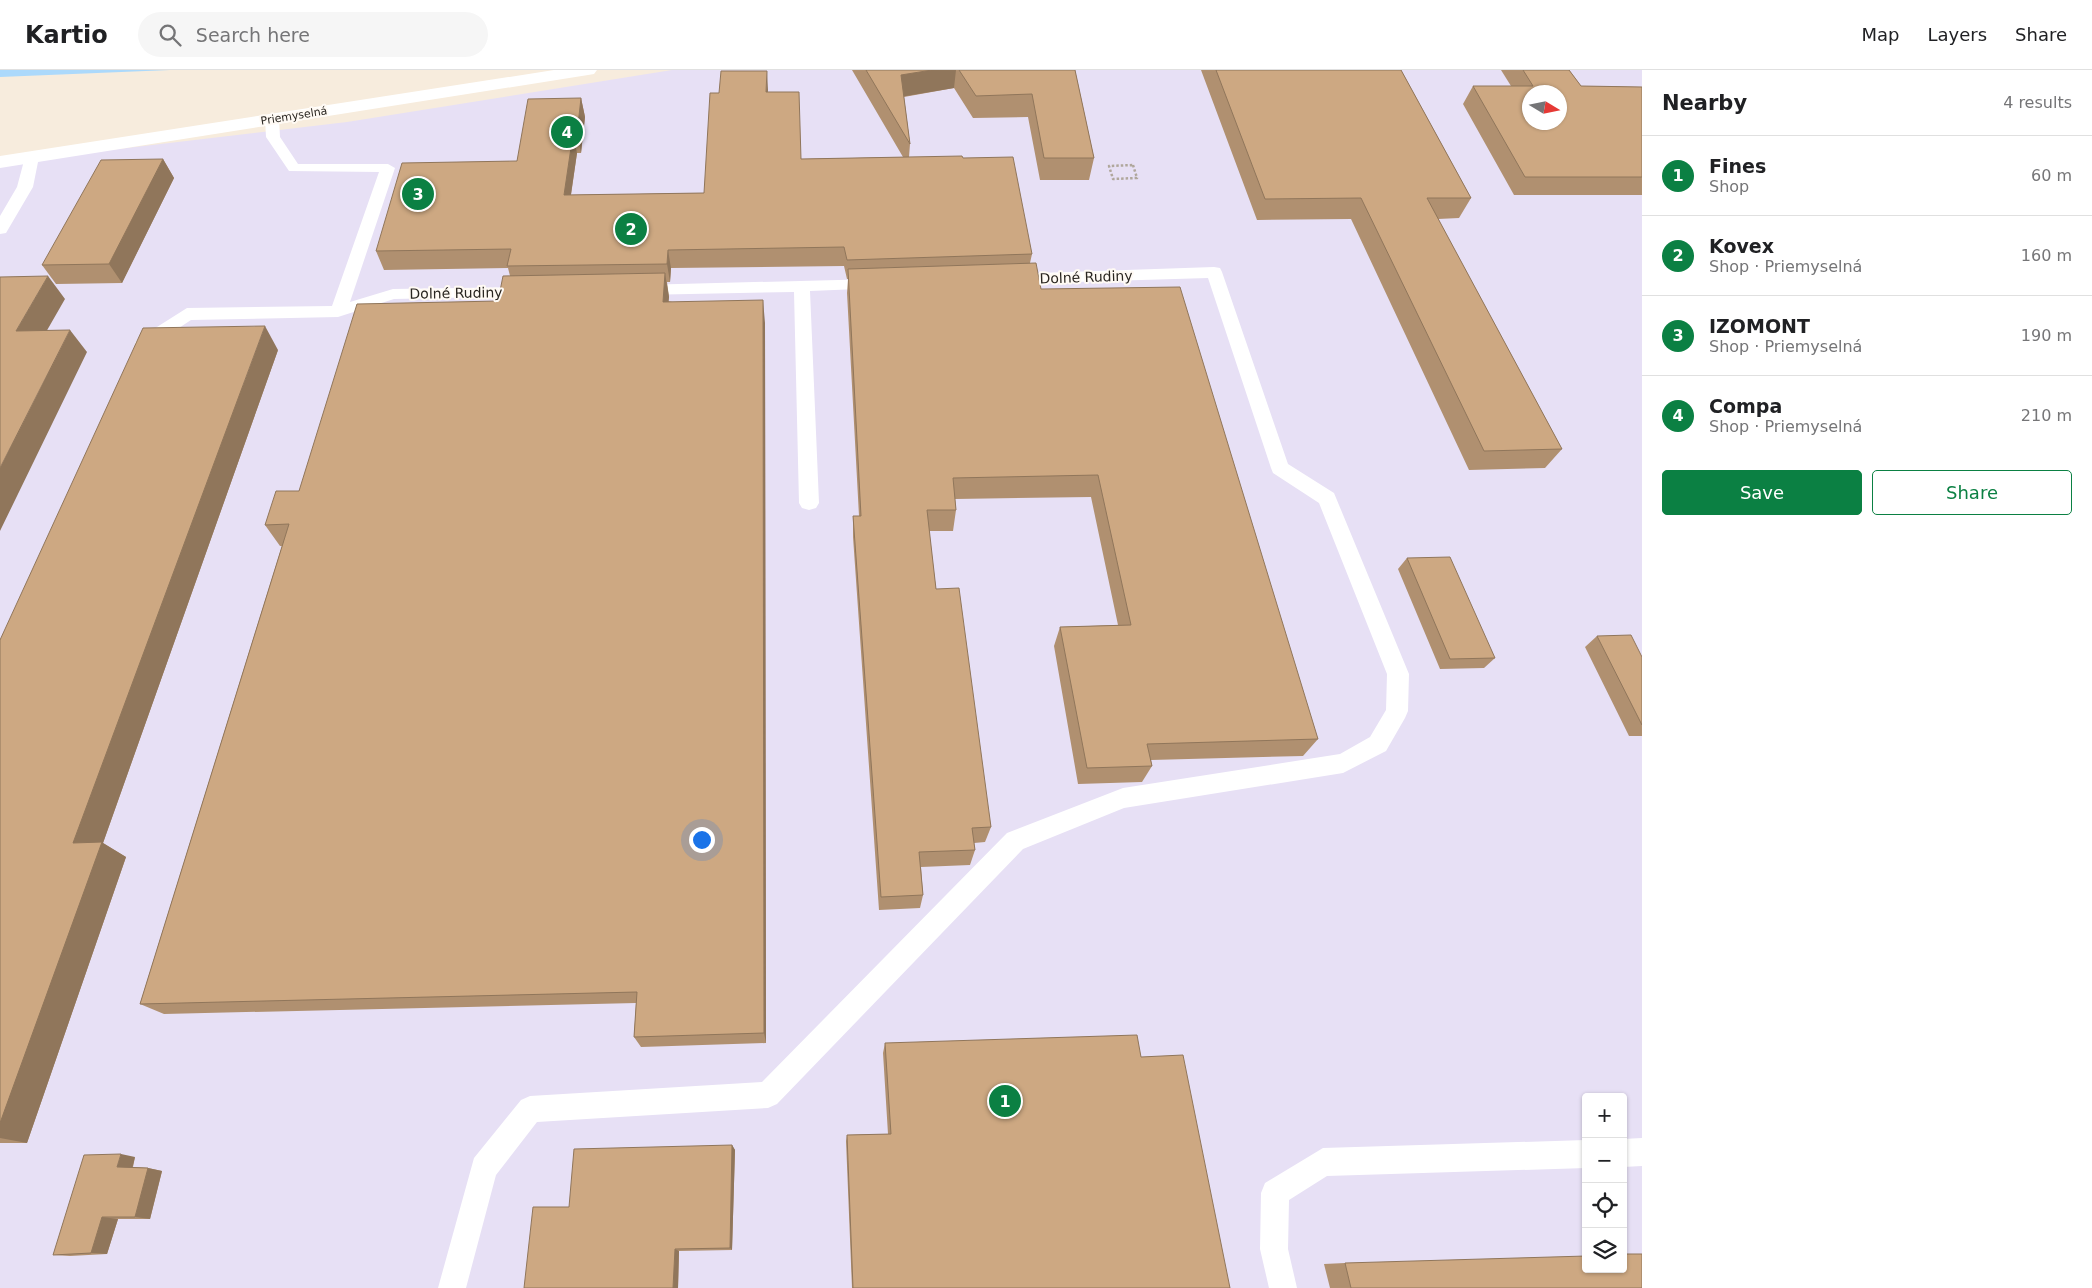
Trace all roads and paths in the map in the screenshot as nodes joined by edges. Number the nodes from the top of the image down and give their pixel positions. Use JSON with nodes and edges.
{"nodes":[{"id":1,"x":588,"y":70,"type":"edge"},
{"id":2,"x":272,"y":119,"type":"junction"},
{"id":3,"x":32,"y":157,"type":"junction"},
{"id":4,"x":0,"y":162,"type":"edge"},
{"id":5,"x":1135,"y":171,"type":"joint"},
{"id":6,"x":0,"y":229,"type":"edge"},
{"id":7,"x":998,"y":280,"type":"edge"},
{"id":8,"x":890,"y":284,"type":"edge"},
{"id":9,"x":802,"y":287,"type":"junction"},
{"id":10,"x":622,"y":290,"type":"edge"},
{"id":11,"x":542,"y":291,"type":"edge"},
{"id":12,"x":338,"y":311,"type":"junction"},
{"id":13,"x":131,"y":357,"type":"edge"},
{"id":14,"x":809,"y":503,"type":"dead end"},
{"id":15,"x":1642,"y":1152,"type":"edge"},
{"id":16,"x":1627,"y":1153,"type":"edge"},
{"id":17,"x":1582,"y":1154,"type":"edge"},
{"id":18,"x":452,"y":1288,"type":"edge"},
{"id":19,"x":1283,"y":1288,"type":"edge"}],
"edges":[{"from":1,"to":2,"type":"street","name":"Priemyselná"},
{"from":2,"to":3,"type":"street","name":"Priemyselná"},
{"from":2,"to":12,"type":"lane"},
{"from":3,"to":4,"type":"street","name":"Priemyselná"},
{"from":3,"to":6,"type":"lane"},
{"from":5,"to":5,"type":"path"},
{"from":7,"to":18,"type":"lane","name":"Dolné Rudiny"},
{"from":8,"to":9,"type":"lane"},
{"from":9,"to":10,"type":"lane"},
{"from":9,"to":14,"type":"lane"},
{"from":11,"to":12,"type":"lane","name":"Dolné Rudiny"},
{"from":12,"to":13,"type":"lane","name":"Dolné Rudiny"},
{"from":15,"to":16,"type":"lane"},
{"from":17,"to":19,"type":"lane"}]}
